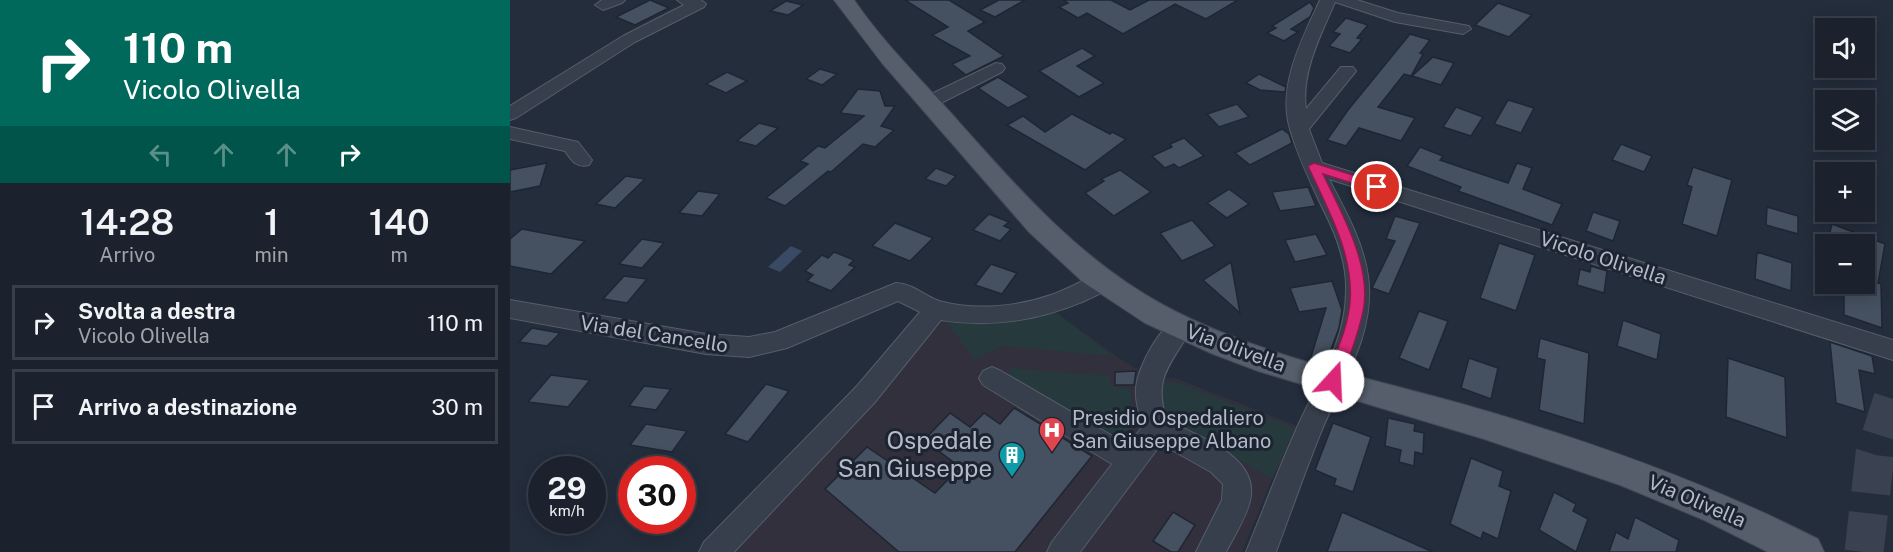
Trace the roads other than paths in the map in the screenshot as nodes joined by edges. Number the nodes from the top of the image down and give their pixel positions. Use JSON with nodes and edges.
{"nodes":[{"id":1,"x":686,"y":0,"type":"edge"},
{"id":2,"x":844,"y":0,"type":"edge"},
{"id":3,"x":1328,"y":0,"type":"edge"},
{"id":4,"x":1341,"y":0,"type":"edge"},
{"id":5,"x":1463,"y":29,"type":"dead end"},
{"id":6,"x":996,"y":68,"type":"dead end"},
{"id":7,"x":1347,"y":71,"type":"dead end"},
{"id":8,"x":929,"y":102,"type":"junction"},
{"id":9,"x":510,"y":114,"type":"edge"},
{"id":10,"x":1299,"y":129,"type":"junction"},
{"id":11,"x":510,"y":133,"type":"edge"},
{"id":12,"x":582,"y":160,"type":"dead end"},
{"id":13,"x":1314,"y":166,"type":"junction"},
{"id":14,"x":1101,"y":282,"type":"junction"},
{"id":15,"x":510,"y":309,"type":"edge"},
{"id":16,"x":936,"y":310,"type":"junction"},
{"id":17,"x":1180,"y":327,"type":"junction"},
{"id":18,"x":1893,"y":350,"type":"edge"},
{"id":19,"x":992,"y":378,"type":"dead end"},
{"id":20,"x":1333,"y":381,"type":"junction"},
{"id":21,"x":1157,"y":428,"type":"junction"},
{"id":22,"x":1131,"y":461,"type":"junction"},
{"id":23,"x":714,"y":552,"type":"edge"},
{"id":24,"x":1062,"y":552,"type":"edge"},
{"id":25,"x":1211,"y":552,"type":"edge"},
{"id":26,"x":1261,"y":552,"type":"edge"},
{"id":27,"x":1805,"y":552,"type":"edge"}],
"edges":[{"from":1,"to":9,"type":"street"},
{"from":2,"to":8,"type":"main road","name":"Via Olivella"},
{"from":3,"to":10,"type":"street"},
{"from":4,"to":5,"type":"street"},
{"from":6,"to":8,"type":"street"},
{"from":7,"to":10,"type":"street"},
{"from":8,"to":14,"type":"main road","name":"Via Olivella"},
{"from":10,"to":13,"type":"street"},
{"from":11,"to":12,"type":"street"},
{"from":13,"to":18,"type":"street","name":"Vicolo Olivella"},
{"from":13,"to":20,"type":"street"},
{"from":14,"to":16,"type":"street","name":"Via del Cancello"},
{"from":14,"to":17,"type":"main road","name":"Via Olivella"},
{"from":15,"to":16,"type":"street","name":"Via del Cancello"},
{"from":16,"to":23,"type":"street"},
{"from":17,"to":20,"type":"main road","name":"Via Olivella"},
{"from":17,"to":21,"type":"street"},
{"from":19,"to":22,"type":"street"},
{"from":20,"to":26,"type":"street"},
{"from":20,"to":27,"type":"main road","name":"Via Olivella"},
{"from":21,"to":22,"type":"street"},
{"from":21,"to":25,"type":"street"},
{"from":22,"to":24,"type":"street"}]}
